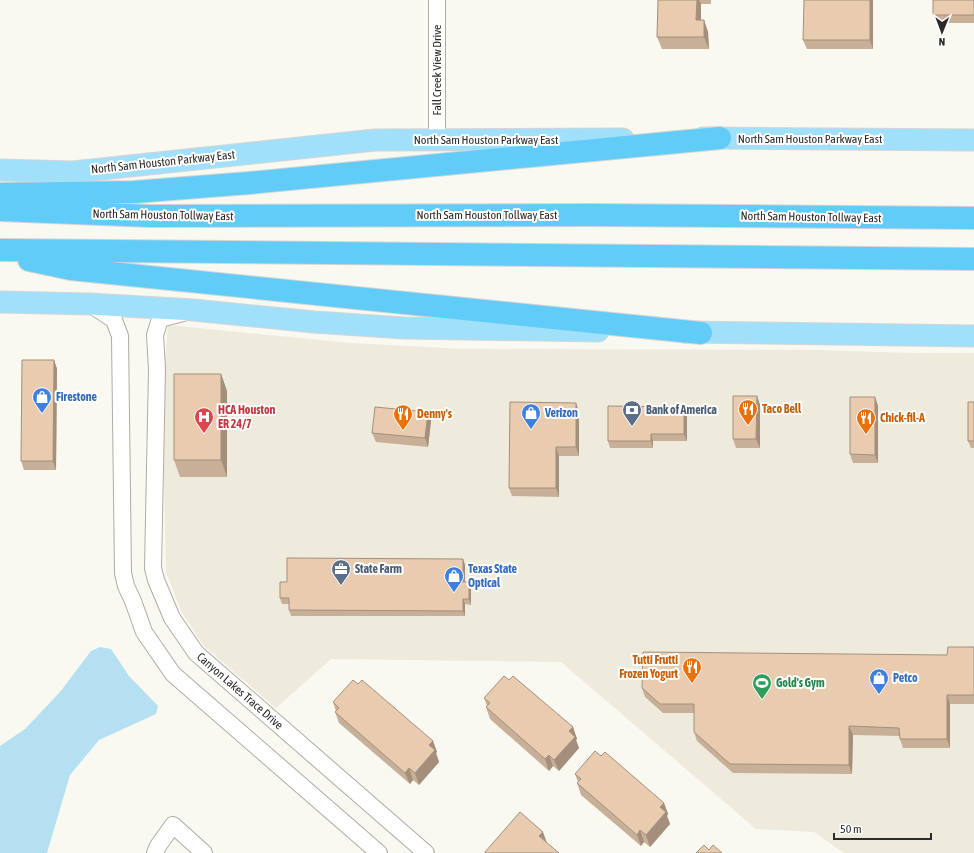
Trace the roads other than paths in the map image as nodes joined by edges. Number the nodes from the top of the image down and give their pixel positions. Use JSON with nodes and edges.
{"nodes":[{"id":1,"x":437,"y":0,"type":"edge"},
{"id":2,"x":720,"y":138,"type":"junction"},
{"id":3,"x":437,"y":140,"type":"junction"},
{"id":4,"x":974,"y":140,"type":"edge"},
{"id":5,"x":0,"y":170,"type":"edge"},
{"id":6,"x":0,"y":194,"type":"edge"},
{"id":7,"x":0,"y":210,"type":"edge"},
{"id":8,"x":974,"y":218,"type":"edge"},
{"id":9,"x":0,"y":250,"type":"edge"},
{"id":10,"x":0,"y":254,"type":"edge"},
{"id":11,"x":974,"y":259,"type":"edge"},
{"id":12,"x":0,"y":302,"type":"edge"},
{"id":13,"x":90,"y":304,"type":"junction"},
{"id":14,"x":193,"y":310,"type":"junction"},
{"id":15,"x":701,"y":333,"type":"junction"},
{"id":16,"x":974,"y":336,"type":"edge"},
{"id":17,"x":155,"y":853,"type":"edge"},
{"id":18,"x":204,"y":853,"type":"edge"},
{"id":19,"x":379,"y":853,"type":"edge"},
{"id":20,"x":426,"y":853,"type":"edge"}],
"edges":[{"from":1,"to":3,"type":"street","name":"Fall Creek View Drive"},
{"from":2,"to":3,"type":"main road","name":"North Sam Houston Parkway East"},
{"from":2,"to":4,"type":"main road","name":"North Sam Houston Parkway East"},
{"from":2,"to":6,"type":"highway"},
{"from":3,"to":5,"type":"main road","name":"North Sam Houston Parkway East"},
{"from":7,"to":8,"type":"highway","name":"North Sam Houston Tollway East"},
{"from":9,"to":11,"type":"highway"},
{"from":10,"to":15,"type":"highway"},
{"from":12,"to":13,"type":"main road"},
{"from":13,"to":14,"type":"main road"},
{"from":13,"to":19,"type":"street"},
{"from":14,"to":15,"type":"main road"},
{"from":14,"to":20,"type":"street","name":"Canyon Lakes Trace Drive"},
{"from":15,"to":16,"type":"main road"},
{"from":17,"to":18,"type":"street"}]}
